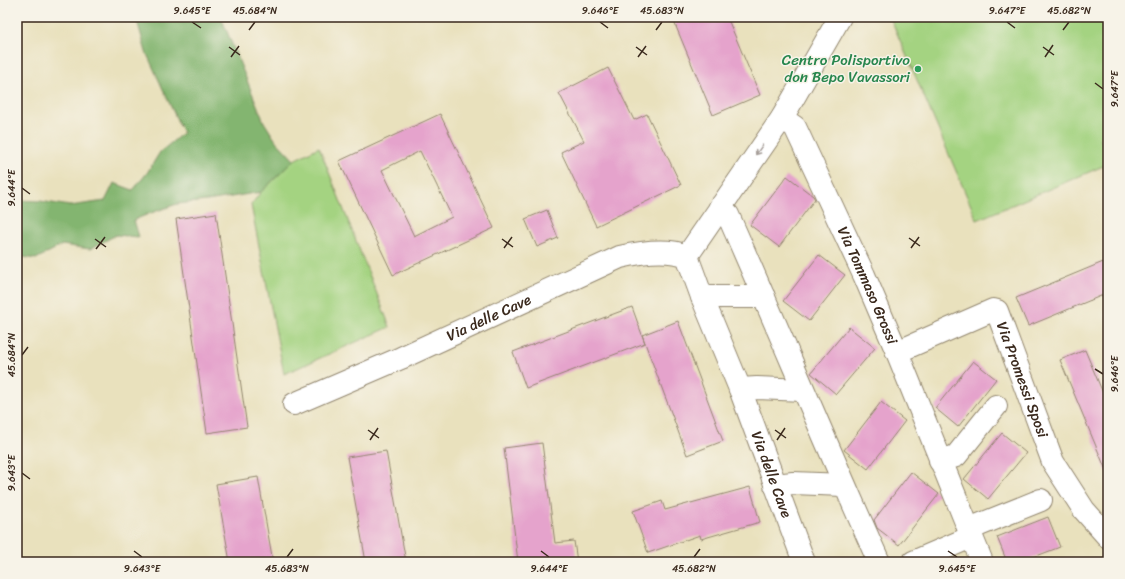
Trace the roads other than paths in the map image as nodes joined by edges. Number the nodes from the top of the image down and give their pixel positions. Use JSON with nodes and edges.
{"nodes":[{"id":1,"x":840,"y":17,"type":"edge"},
{"id":2,"x":782,"y":118,"type":"junction"},
{"id":3,"x":720,"y":207,"type":"junction"},
{"id":4,"x":687,"y":256,"type":"junction"},
{"id":5,"x":702,"y":297,"type":"junction"},
{"id":6,"x":764,"y":297,"type":"junction"},
{"id":7,"x":897,"y":352,"type":"junction"},
{"id":8,"x":740,"y":389,"type":"junction"},
{"id":9,"x":803,"y":390,"type":"junction"},
{"id":10,"x":294,"y":404,"type":"dead end"},
{"id":11,"x":996,"y":406,"type":"dead end"},
{"id":12,"x":940,"y":461,"type":"junction"},
{"id":13,"x":775,"y":485,"type":"junction"},
{"id":14,"x":844,"y":485,"type":"junction"},
{"id":15,"x":1041,"y":500,"type":"dead end"},
{"id":16,"x":970,"y":534,"type":"junction"},
{"id":17,"x":1108,"y":537,"type":"edge"},
{"id":18,"x":800,"y":562,"type":"edge"},
{"id":19,"x":879,"y":562,"type":"edge"},
{"id":20,"x":913,"y":562,"type":"edge"},
{"id":21,"x":982,"y":562,"type":"edge"}],
"edges":[{"from":1,"to":2,"type":"street"},
{"from":2,"to":3,"type":"street","one_way":true},
{"from":2,"to":7,"type":"street","name":"Via Tommaso Grossi"},
{"from":3,"to":4,"type":"street"},
{"from":3,"to":6,"type":"street"},
{"from":4,"to":5,"type":"street","name":"Via delle Cave"},
{"from":4,"to":10,"type":"street","name":"Via delle Cave"},
{"from":5,"to":6,"type":"street"},
{"from":5,"to":8,"type":"street","name":"Via delle Cave"},
{"from":6,"to":9,"type":"street"},
{"from":7,"to":12,"type":"street","name":"Via Tommaso Grossi"},
{"from":7,"to":17,"type":"street","name":"Via Promessi Sposi"},
{"from":8,"to":9,"type":"street"},
{"from":8,"to":13,"type":"street","name":"Via delle Cave"},
{"from":9,"to":14,"type":"street"},
{"from":11,"to":12,"type":"street"},
{"from":12,"to":16,"type":"street","name":"Via Tommaso Grossi"},
{"from":13,"to":14,"type":"street"},
{"from":13,"to":18,"type":"street","name":"Via delle Cave"},
{"from":14,"to":19,"type":"street"},
{"from":15,"to":16,"type":"street"},
{"from":16,"to":20,"type":"street"},
{"from":16,"to":21,"type":"street","name":"Via Tommaso Grossi"}]}
